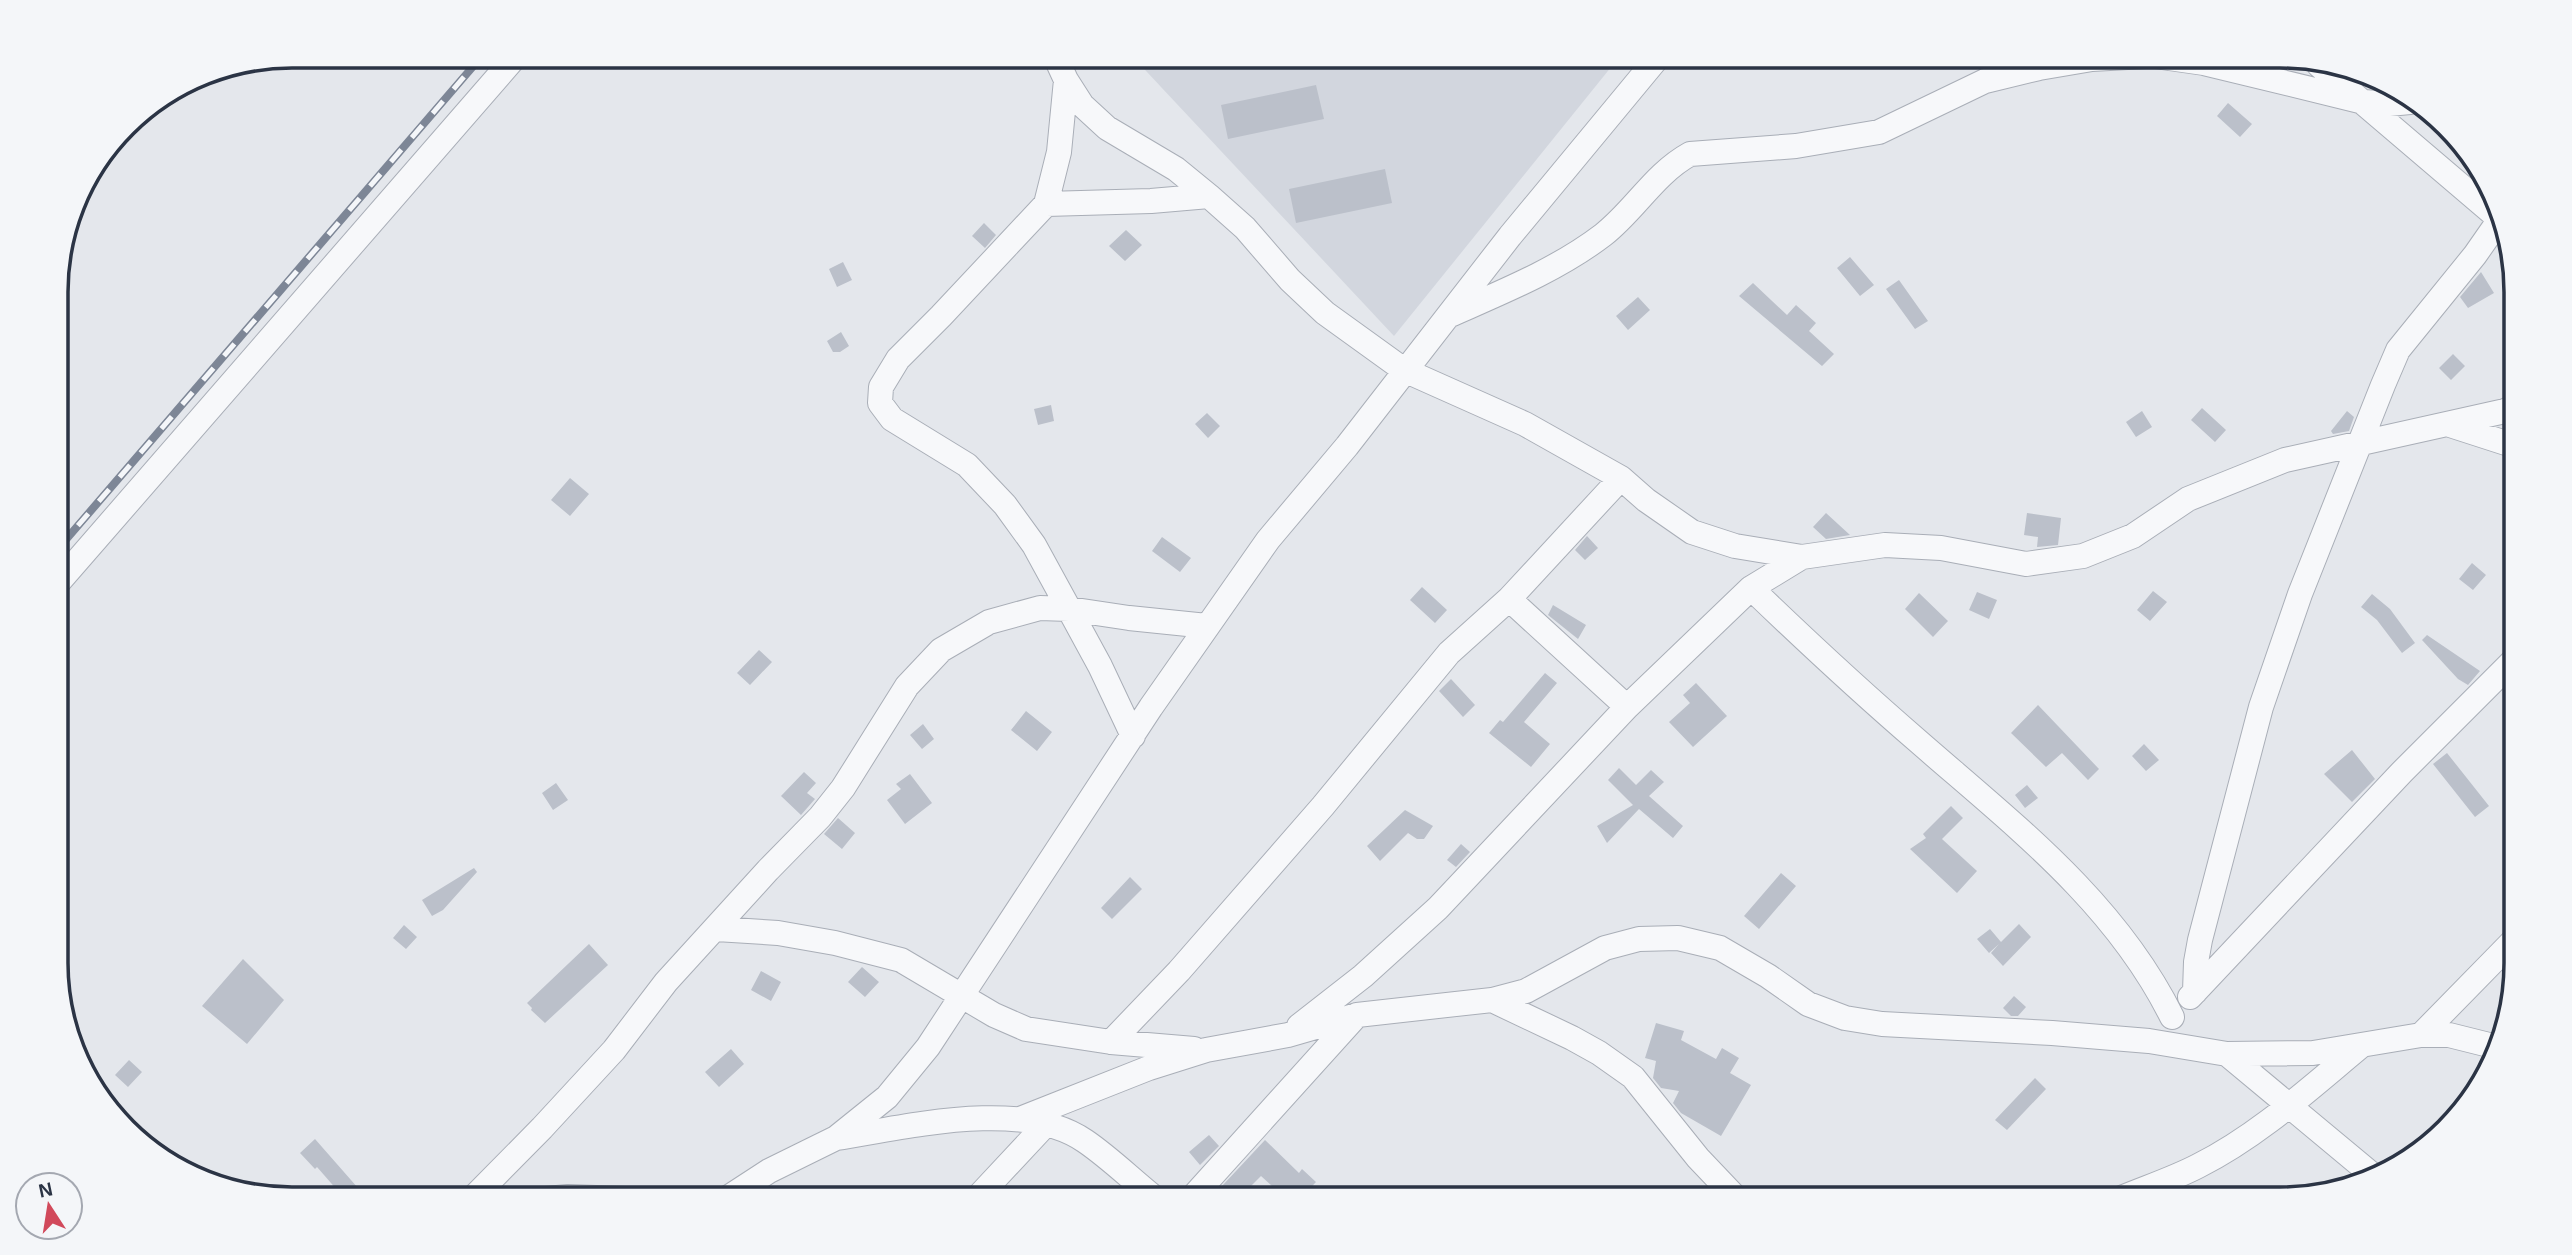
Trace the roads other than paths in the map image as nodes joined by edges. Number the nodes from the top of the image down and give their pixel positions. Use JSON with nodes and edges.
{"nodes":[{"id":1,"x":506,"y":68,"type":"edge"},
{"id":2,"x":1060,"y":68,"type":"edge"},
{"id":3,"x":1649,"y":68,"type":"edge"},
{"id":4,"x":2039,"y":68,"type":"edge"},
{"id":5,"x":2225,"y":68,"type":"edge"},
{"id":6,"x":2331,"y":75,"type":"edge"},
{"id":7,"x":1066,"y":80,"type":"junction"},
{"id":8,"x":2364,"y":102,"type":"junction"},
{"id":9,"x":2400,"y":103,"type":"edge"},
{"id":10,"x":1209,"y":196,"type":"junction"},
{"id":11,"x":1046,"y":204,"type":"junction"},
{"id":12,"x":2488,"y":209,"type":"edge"},
{"id":13,"x":2494,"y":228,"type":"edge"},
{"id":14,"x":1446,"y":317,"type":"junction"},
{"id":15,"x":1405,"y":370,"type":"junction"},
{"id":16,"x":2504,"y":411,"type":"edge"},
{"id":17,"x":2446,"y":424,"type":"junction"},
{"id":18,"x":2361,"y":442,"type":"junction"},
{"id":19,"x":2504,"y":442,"type":"edge"},
{"id":20,"x":1621,"y":478,"type":"junction"},
{"id":21,"x":1802,"y":557,"type":"junction"},
{"id":22,"x":69,"y":571,"type":"edge"},
{"id":23,"x":1751,"y":588,"type":"junction"},
{"id":24,"x":1509,"y":599,"type":"junction"},
{"id":25,"x":1069,"y":609,"type":"junction"},
{"id":26,"x":1208,"y":626,"type":"junction"},
{"id":27,"x":2504,"y":670,"type":"edge"},
{"id":28,"x":1627,"y":707,"type":"junction"},
{"id":29,"x":1133,"y":736,"type":"junction"},
{"id":30,"x":716,"y":929,"type":"junction"},
{"id":31,"x":2504,"y":950,"type":"edge"},
{"id":32,"x":2195,"y":992,"type":"junction"},
{"id":33,"x":961,"y":996,"type":"junction"},
{"id":34,"x":1492,"y":1000,"type":"junction"},
{"id":35,"x":1357,"y":1015,"type":"junction"},
{"id":36,"x":2172,"y":1017,"type":"junction"},
{"id":37,"x":1288,"y":1035,"type":"junction"},
{"id":38,"x":2421,"y":1035,"type":"junction"},
{"id":39,"x":2148,"y":1041,"type":"junction"},
{"id":40,"x":1111,"y":1042,"type":"junction"},
{"id":41,"x":2365,"y":1043,"type":"junction"},
{"id":42,"x":2488,"y":1045,"type":"edge"},
{"id":43,"x":1206,"y":1050,"type":"junction"},
{"id":44,"x":2227,"y":1054,"type":"junction"},
{"id":45,"x":2287,"y":1106,"type":"junction"},
{"id":46,"x":1020,"y":1119,"type":"junction"},
{"id":47,"x":1047,"y":1123,"type":"junction"},
{"id":48,"x":836,"y":1138,"type":"junction"},
{"id":49,"x":2366,"y":1169,"type":"edge"},
{"id":50,"x":1725,"y":1186,"type":"edge"},
{"id":51,"x":2150,"y":1186,"type":"edge"},
{"id":52,"x":484,"y":1187,"type":"edge"},
{"id":53,"x":745,"y":1187,"type":"edge"},
{"id":54,"x":988,"y":1187,"type":"edge"},
{"id":55,"x":1141,"y":1187,"type":"edge"},
{"id":56,"x":1202,"y":1187,"type":"edge"}],
"edges":[{"from":1,"to":22,"type":"street"},
{"from":2,"to":7,"type":"street"},
{"from":3,"to":14,"type":"street"},
{"from":4,"to":14,"type":"street"},
{"from":5,"to":8,"type":"street"},
{"from":6,"to":8,"type":"street"},
{"from":7,"to":10,"type":"street"},
{"from":7,"to":11,"type":"street"},
{"from":8,"to":9,"type":"street"},
{"from":8,"to":12,"type":"street"},
{"from":10,"to":11,"type":"street"},
{"from":10,"to":15,"type":"street"},
{"from":11,"to":25,"type":"street"},
{"from":13,"to":18,"type":"street"},
{"from":14,"to":15,"type":"street"},
{"from":15,"to":20,"type":"street"},
{"from":15,"to":26,"type":"street"},
{"from":16,"to":17,"type":"street"},
{"from":17,"to":18,"type":"street"},
{"from":17,"to":19,"type":"street"},
{"from":18,"to":21,"type":"street"},
{"from":18,"to":32,"type":"street"},
{"from":20,"to":21,"type":"street"},
{"from":20,"to":24,"type":"street"},
{"from":21,"to":23,"type":"street"},
{"from":23,"to":28,"type":"street"},
{"from":23,"to":36,"type":"street"},
{"from":24,"to":28,"type":"street"},
{"from":24,"to":40,"type":"street"},
{"from":25,"to":26,"type":"street"},
{"from":25,"to":29,"type":"street"},
{"from":25,"to":30,"type":"street"},
{"from":26,"to":29,"type":"street"},
{"from":27,"to":32,"type":"street"},
{"from":28,"to":37,"type":"street"},
{"from":29,"to":33,"type":"street"},
{"from":30,"to":33,"type":"street"},
{"from":30,"to":52,"type":"street"},
{"from":31,"to":38,"type":"street"},
{"from":32,"to":36,"type":"street"},
{"from":33,"to":40,"type":"street"},
{"from":33,"to":48,"type":"street"},
{"from":34,"to":35,"type":"street"},
{"from":34,"to":39,"type":"street"},
{"from":34,"to":50,"type":"street"},
{"from":35,"to":37,"type":"street"},
{"from":35,"to":56,"type":"street"},
{"from":36,"to":39,"type":"street"},
{"from":37,"to":43,"type":"street"},
{"from":38,"to":41,"type":"street"},
{"from":38,"to":42,"type":"street"},
{"from":39,"to":44,"type":"street"},
{"from":40,"to":43,"type":"street"},
{"from":41,"to":44,"type":"street"},
{"from":41,"to":45,"type":"street"},
{"from":43,"to":46,"type":"street"},
{"from":44,"to":45,"type":"street"},
{"from":45,"to":49,"type":"street"},
{"from":45,"to":51,"type":"street"},
{"from":46,"to":47,"type":"street"},
{"from":46,"to":48,"type":"street"},
{"from":47,"to":54,"type":"street"},
{"from":47,"to":55,"type":"street"},
{"from":48,"to":53,"type":"street"}]}
